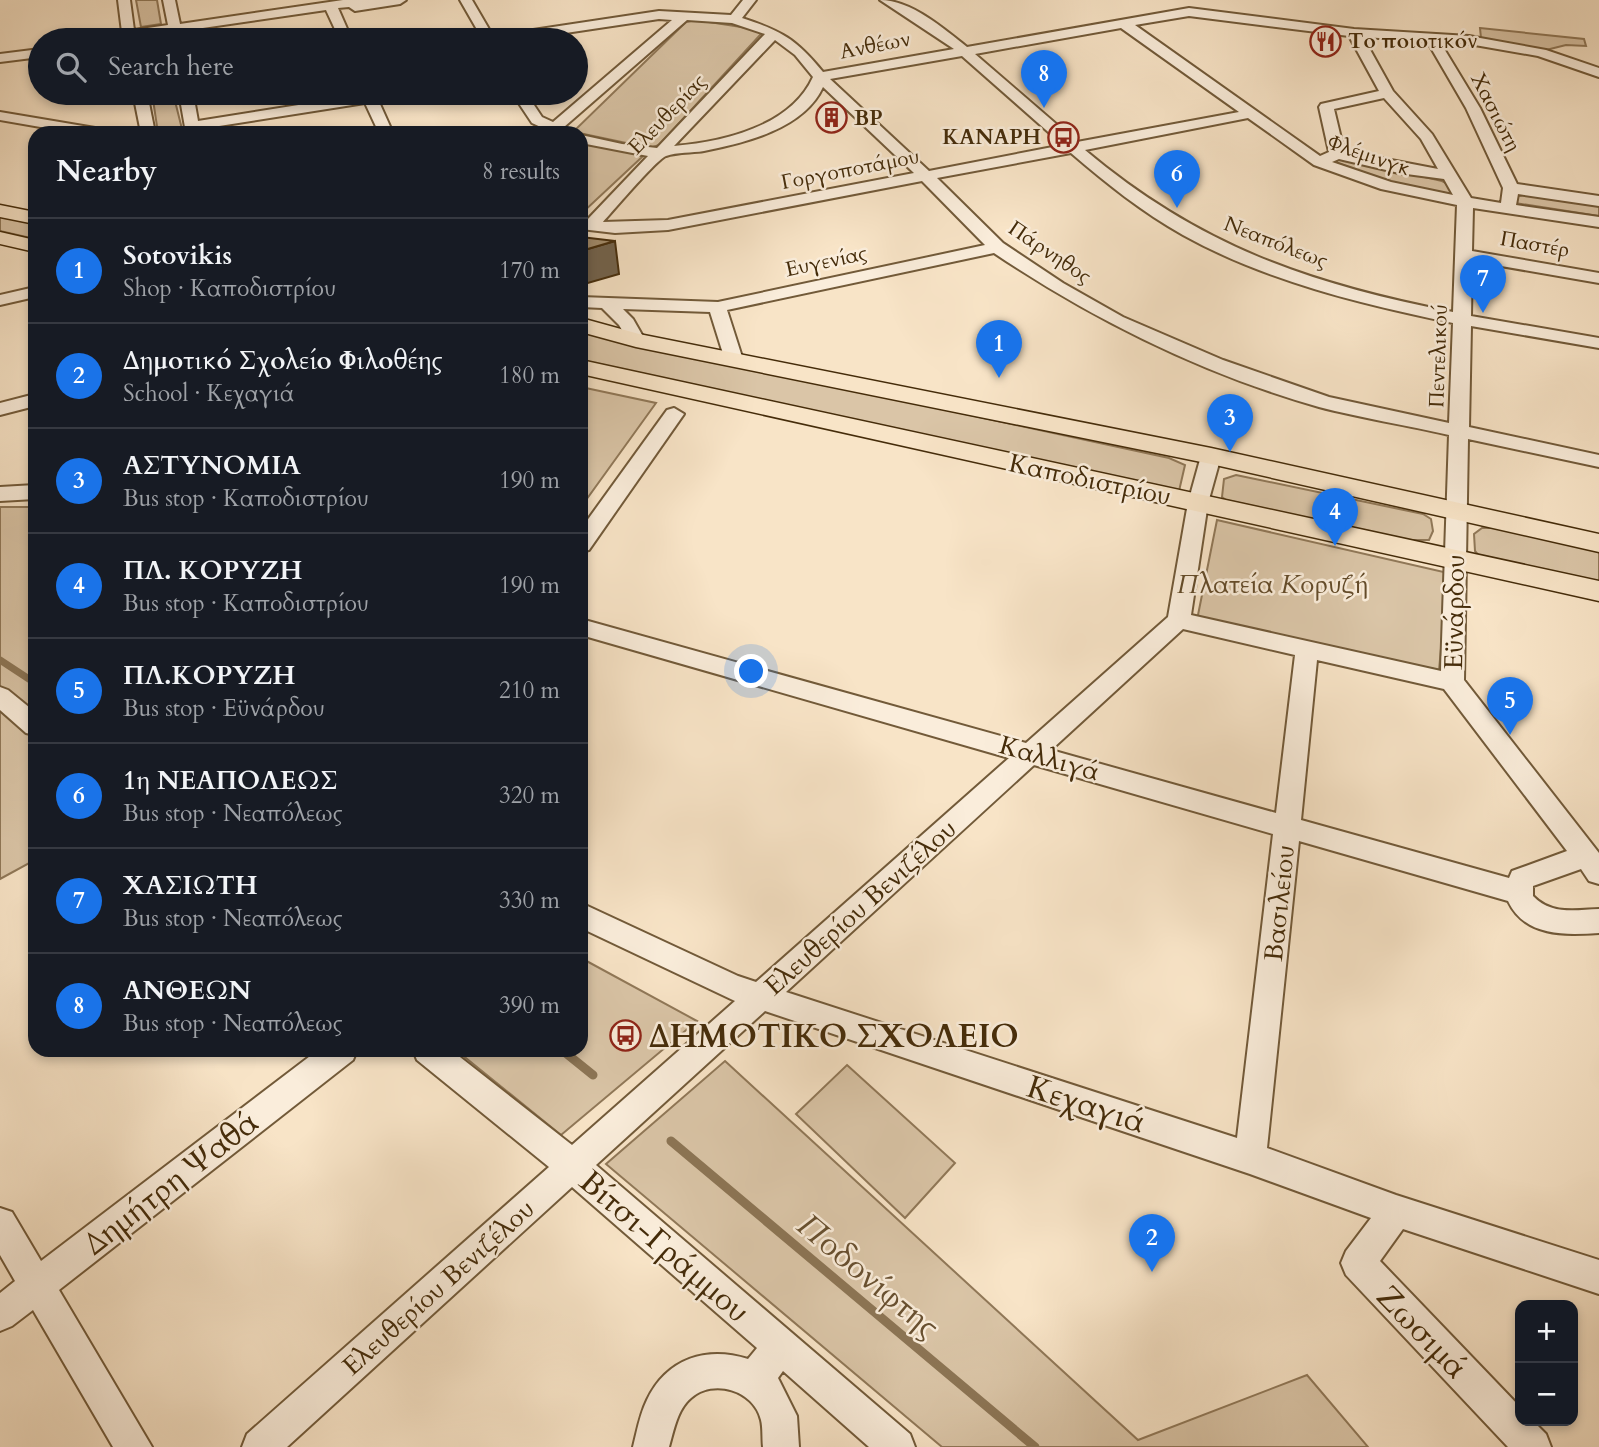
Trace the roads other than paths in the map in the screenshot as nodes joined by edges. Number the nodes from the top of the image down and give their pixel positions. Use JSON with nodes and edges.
{"nodes":[{"id":1,"x":124,"y":0,"type":"edge"},
{"id":2,"x":169,"y":0,"type":"edge"},
{"id":3,"x":369,"y":0,"type":"edge"},
{"id":4,"x":400,"y":0,"type":"edge"},
{"id":5,"x":466,"y":0,"type":"edge"},
{"id":6,"x":750,"y":0,"type":"edge"},
{"id":7,"x":886,"y":0,"type":"edge"},
{"id":8,"x":903,"y":0,"type":"edge"},
{"id":9,"x":1202,"y":6,"type":"edge"},
{"id":10,"x":332,"y":8,"type":"junction"},
{"id":11,"x":685,"y":15,"type":"junction"},
{"id":12,"x":734,"y":19,"type":"junction"},
{"id":13,"x":1124,"y":23,"type":"junction"},
{"id":14,"x":127,"y":28,"type":"edge"},
{"id":15,"x":175,"y":28,"type":"edge"},
{"id":16,"x":212,"y":28,"type":"edge"},
{"id":17,"x":341,"y":28,"type":"edge"},
{"id":18,"x":482,"y":28,"type":"edge"},
{"id":19,"x":570,"y":28,"type":"edge"},
{"id":20,"x":774,"y":33,"type":"junction"},
{"id":21,"x":1354,"y":33,"type":"junction"},
{"id":22,"x":1432,"y":38,"type":"junction"},
{"id":23,"x":969,"y":49,"type":"junction"},
{"id":24,"x":28,"y":52,"type":"edge"},
{"id":25,"x":0,"y":56,"type":"edge"},
{"id":26,"x":1597,"y":75,"type":"edge"},
{"id":27,"x":820,"y":77,"type":"junction"},
{"id":28,"x":1387,"y":93,"type":"junction"},
{"id":29,"x":588,"y":102,"type":"edge"},
{"id":30,"x":142,"y":105,"type":"edge"},
{"id":31,"x":188,"y":105,"type":"edge"},
{"id":32,"x":322,"y":105,"type":"edge"},
{"id":33,"x":373,"y":105,"type":"edge"},
{"id":34,"x":527,"y":105,"type":"edge"},
{"id":35,"x":585,"y":105,"type":"edge"},
{"id":36,"x":1249,"y":114,"type":"junction"},
{"id":37,"x":0,"y":116,"type":"edge"},
{"id":38,"x":59,"y":126,"type":"edge"},
{"id":39,"x":147,"y":126,"type":"edge"},
{"id":40,"x":191,"y":126,"type":"edge"},
{"id":41,"x":213,"y":126,"type":"edge"},
{"id":42,"x":383,"y":126,"type":"edge"},
{"id":43,"x":546,"y":126,"type":"edge"},
{"id":44,"x":562,"y":126,"type":"edge"},
{"id":45,"x":588,"y":140,"type":"edge"},
{"id":46,"x":1083,"y":147,"type":"junction"},
{"id":47,"x":660,"y":152,"type":"junction"},
{"id":48,"x":1337,"y":154,"type":"junction"},
{"id":49,"x":1319,"y":162,"type":"junction"},
{"id":50,"x":1448,"y":175,"type":"junction"},
{"id":51,"x":927,"y":177,"type":"junction"},
{"id":52,"x":1511,"y":188,"type":"junction"},
{"id":53,"x":1599,"y":201,"type":"edge"},
{"id":54,"x":1465,"y":202,"type":"junction"},
{"id":55,"x":1508,"y":208,"type":"junction"},
{"id":56,"x":0,"y":211,"type":"edge"},
{"id":57,"x":28,"y":217,"type":"edge"},
{"id":58,"x":588,"y":222,"type":"edge"},
{"id":59,"x":1599,"y":222,"type":"edge"},
{"id":60,"x":588,"y":224,"type":"edge"},
{"id":61,"x":0,"y":238,"type":"edge"},
{"id":62,"x":28,"y":244,"type":"edge"},
{"id":63,"x":998,"y":247,"type":"junction"},
{"id":64,"x":1464,"y":255,"type":"junction"},
{"id":65,"x":1599,"y":278,"type":"edge"},
{"id":66,"x":28,"y":294,"type":"edge"},
{"id":67,"x":0,"y":300,"type":"edge"},
{"id":68,"x":588,"y":303,"type":"edge"},
{"id":69,"x":608,"y":304,"type":"junction"},
{"id":70,"x":718,"y":307,"type":"junction"},
{"id":71,"x":1462,"y":315,"type":"junction"},
{"id":72,"x":588,"y":328,"type":"edge"},
{"id":73,"x":1599,"y":333,"type":"edge"},
{"id":74,"x":636,"y":340,"type":"junction"},
{"id":75,"x":1599,"y":344,"type":"edge"},
{"id":76,"x":734,"y":360,"type":"junction"},
{"id":77,"x":588,"y":369,"type":"edge"},
{"id":78,"x":28,"y":402,"type":"edge"},
{"id":79,"x":0,"y":409,"type":"edge"},
{"id":80,"x":674,"y":414,"type":"dead end"},
{"id":81,"x":1459,"y":432,"type":"junction"},
{"id":82,"x":1211,"y":456,"type":"junction"},
{"id":83,"x":1599,"y":461,"type":"edge"},
{"id":84,"x":28,"y":493,"type":"edge"},
{"id":85,"x":0,"y":495,"type":"edge"},
{"id":86,"x":1198,"y":503,"type":"junction"},
{"id":87,"x":1457,"y":511,"type":"junction"},
{"id":88,"x":588,"y":535,"type":"edge"},
{"id":89,"x":1599,"y":543,"type":"edge"},
{"id":90,"x":1455,"y":560,"type":"junction"},
{"id":91,"x":1599,"y":592,"type":"edge"},
{"id":92,"x":1179,"y":620,"type":"junction"},
{"id":93,"x":588,"y":629,"type":"edge"},
{"id":94,"x":1307,"y":649,"type":"junction"},
{"id":95,"x":1452,"y":682,"type":"junction"},
{"id":96,"x":0,"y":696,"type":"edge"},
{"id":97,"x":28,"y":720,"type":"edge"},
{"id":98,"x":1032,"y":753,"type":"junction"},
{"id":99,"x":1287,"y":828,"type":"junction"},
{"id":100,"x":1593,"y":864,"type":"edge"},
{"id":101,"x":1518,"y":892,"type":"junction"},
{"id":102,"x":588,"y":918,"type":"edge"},
{"id":103,"x":1599,"y":921,"type":"edge"},
{"id":104,"x":761,"y":996,"type":"junction"},
{"id":105,"x":333,"y":1057,"type":"edge"},
{"id":106,"x":438,"y":1057,"type":"edge"},
{"id":107,"x":1250,"y":1158,"type":"junction"},
{"id":108,"x":573,"y":1166,"type":"junction"},
{"id":109,"x":1396,"y":1211,"type":"junction"},
{"id":110,"x":0,"y":1224,"type":"edge"},
{"id":111,"x":1599,"y":1277,"type":"edge"},
{"id":112,"x":38,"y":1286,"type":"junction"},
{"id":113,"x":0,"y":1314,"type":"edge"},
{"id":114,"x":780,"y":1346,"type":"junction"},
{"id":115,"x":754,"y":1381,"type":"junction"},
{"id":116,"x":134,"y":1447,"type":"edge"},
{"id":117,"x":260,"y":1447,"type":"edge"},
{"id":118,"x":651,"y":1447,"type":"edge"},
{"id":119,"x":781,"y":1447,"type":"edge"},
{"id":120,"x":897,"y":1447,"type":"edge"},
{"id":121,"x":1533,"y":1447,"type":"edge"}],
"edges":[{"from":1,"to":14,"type":"street"},
{"from":2,"to":15,"type":"street"},
{"from":3,"to":10,"type":"street"},
{"from":4,"to":10,"type":"street"},
{"from":5,"to":18,"type":"street"},
{"from":6,"to":12,"type":"street"},
{"from":7,"to":23,"type":"street","name":"Νεαπόλεως"},
{"from":8,"to":23,"type":"street","name":"Νεαπόλεως"},
{"from":9,"to":13,"type":"street","name":"Ανθέων"},
{"from":9,"to":21,"type":"street","name":"Ανθέων"},
{"from":10,"to":16,"type":"street"},
{"from":10,"to":17,"type":"street"},
{"from":11,"to":12,"type":"street","name":"Πάρνηθος"},
{"from":11,"to":19,"type":"street","name":"Πάρνηθος"},
{"from":11,"to":29,"type":"street"},
{"from":12,"to":20,"type":"street","name":"Πάρνηθος"},
{"from":13,"to":23,"type":"street","name":"Ανθέων"},
{"from":13,"to":36,"type":"street","name":"Φλέμινγκ"},
{"from":20,"to":27,"type":"street","name":"Πάρνηθος"},
{"from":20,"to":47,"type":"street","name":"Ελευθερίας"},
{"from":21,"to":22,"type":"street","name":"Ανθέων"},
{"from":21,"to":28,"type":"street"},
{"from":22,"to":26,"type":"street","name":"Ανθέων"},
{"from":22,"to":52,"type":"street","name":"Χασιώτη"},
{"from":23,"to":27,"type":"street","name":"Ανθέων"},
{"from":23,"to":46,"type":"street","name":"Νεαπόλεως"},
{"from":24,"to":25,"type":"street"},
{"from":27,"to":47,"type":"street","name":"Ανθέων"},
{"from":27,"to":51,"type":"street","name":"Πάρνηθος"},
{"from":28,"to":48,"type":"street"},
{"from":28,"to":50,"type":"street"},
{"from":30,"to":39,"type":"street"},
{"from":31,"to":40,"type":"street"},
{"from":32,"to":41,"type":"street"},
{"from":33,"to":42,"type":"street"},
{"from":34,"to":43,"type":"street"},
{"from":35,"to":44,"type":"street"},
{"from":36,"to":46,"type":"street","name":"Γοργοποτάμου"},
{"from":36,"to":49,"type":"street","name":"Φλέμινγκ"},
{"from":37,"to":38,"type":"street"},
{"from":45,"to":47,"type":"street","name":"Ανθέων"},
{"from":46,"to":51,"type":"street","name":"Γοργοποτάμου"},
{"from":46,"to":71,"type":"street","name":"Νεαπόλεως"},
{"from":47,"to":58,"type":"street","name":"Ελευθερίας"},
{"from":48,"to":49,"type":"street"},
{"from":48,"to":50,"type":"street"},
{"from":49,"to":54,"type":"street","name":"Φλέμινγκ"},
{"from":50,"to":54,"type":"street"},
{"from":51,"to":60,"type":"street","name":"Γοργοποτάμου"},
{"from":51,"to":63,"type":"street","name":"Πάρνηθος"},
{"from":52,"to":53,"type":"street"},
{"from":52,"to":55,"type":"street","name":"Χασιώτη"},
{"from":54,"to":55,"type":"street","name":"Φλέμινγκ"},
{"from":54,"to":64,"type":"street","name":"Πεντελικού"},
{"from":55,"to":59,"type":"street","name":"Φλέμινγκ"},
{"from":56,"to":57,"type":"main road"},
{"from":61,"to":62,"type":"main road"},
{"from":63,"to":70,"type":"street","name":"Ευγενίας"},
{"from":63,"to":81,"type":"street","name":"Πάρνηθος"},
{"from":64,"to":65,"type":"street","name":"Παστέρ"},
{"from":64,"to":71,"type":"street","name":"Πεντελικού"},
{"from":66,"to":67,"type":"street"},
{"from":68,"to":69,"type":"street","name":"Ευγενίας"},
{"from":69,"to":70,"type":"street","name":"Ευγενίας"},
{"from":69,"to":74,"type":"street"},
{"from":70,"to":76,"type":"street"},
{"from":71,"to":73,"type":"street","name":"Νεαπόλεως"},
{"from":71,"to":75,"type":"street","name":"Νεαπόλεως"},
{"from":71,"to":81,"type":"street","name":"Πεντελικού"},
{"from":72,"to":74,"type":"main road","name":"Καποδιστρίου"},
{"from":74,"to":76,"type":"main road","name":"Καποδιστρίου"},
{"from":76,"to":82,"type":"main road","name":"Καποδιστρίου"},
{"from":77,"to":86,"type":"main road","name":"Καποδιστρίου"},
{"from":78,"to":79,"type":"street"},
{"from":80,"to":88,"type":"street"},
{"from":81,"to":83,"type":"street","name":"Πάρνηθος"},
{"from":81,"to":87,"type":"street","name":"Πεντελικού"},
{"from":82,"to":86,"type":"street"},
{"from":82,"to":87,"type":"main road","name":"Καποδιστρίου"},
{"from":84,"to":85,"type":"street"},
{"from":86,"to":90,"type":"main road","name":"Καποδιστρίου"},
{"from":86,"to":92,"type":"street"},
{"from":87,"to":89,"type":"main road","name":"Καποδιστρίου"},
{"from":87,"to":90,"type":"street","name":"Εϋνάρδου"},
{"from":90,"to":91,"type":"main road","name":"Καποδιστρίου"},
{"from":90,"to":95,"type":"street","name":"Εϋνάρδου"},
{"from":92,"to":94,"type":"street"},
{"from":92,"to":98,"type":"street","name":"Ελευθερίου Βενιζέλου"},
{"from":93,"to":98,"type":"street","name":"Καλλιγά"},
{"from":94,"to":95,"type":"street"},
{"from":94,"to":99,"type":"street","name":"Βασιλείου"},
{"from":95,"to":100,"type":"street","name":"Εϋνάρδου"},
{"from":96,"to":97,"type":"street"},
{"from":98,"to":99,"type":"street","name":"Καλλιγά"},
{"from":98,"to":104,"type":"street","name":"Ελευθερίου Βενιζέλου"},
{"from":99,"to":101,"type":"street","name":"Καλλιγά"},
{"from":99,"to":107,"type":"street","name":"Βασιλείου"},
{"from":100,"to":101,"type":"street"},
{"from":101,"to":103,"type":"street"},
{"from":102,"to":104,"type":"street","name":"Κεχαγιά"},
{"from":104,"to":107,"type":"street","name":"Κεχαγιά"},
{"from":104,"to":108,"type":"street","name":"Ελευθερίου Βενιζέλου"},
{"from":105,"to":112,"type":"street","name":"Δημήτρη Ψαθά"},
{"from":106,"to":108,"type":"street","name":"Βίτσι-Γράμμου"},
{"from":107,"to":109,"type":"street","name":"Κεχαγιά"},
{"from":108,"to":114,"type":"street","name":"Βίτσι-Γράμμου"},
{"from":108,"to":117,"type":"street","name":"Ελευθερίου Βενιζέλου"},
{"from":109,"to":111,"type":"street","name":"Κεχαγιά"},
{"from":109,"to":121,"type":"street","name":"Ζωσιμά"},
{"from":110,"to":112,"type":"street"},
{"from":112,"to":113,"type":"street","name":"Δημήτρη Ψαθά"},
{"from":112,"to":116,"type":"street"},
{"from":114,"to":115,"type":"street"},
{"from":114,"to":120,"type":"street","name":"Βίτσι-Γράμμου"},
{"from":115,"to":118,"type":"street"},
{"from":115,"to":119,"type":"street"}]}
